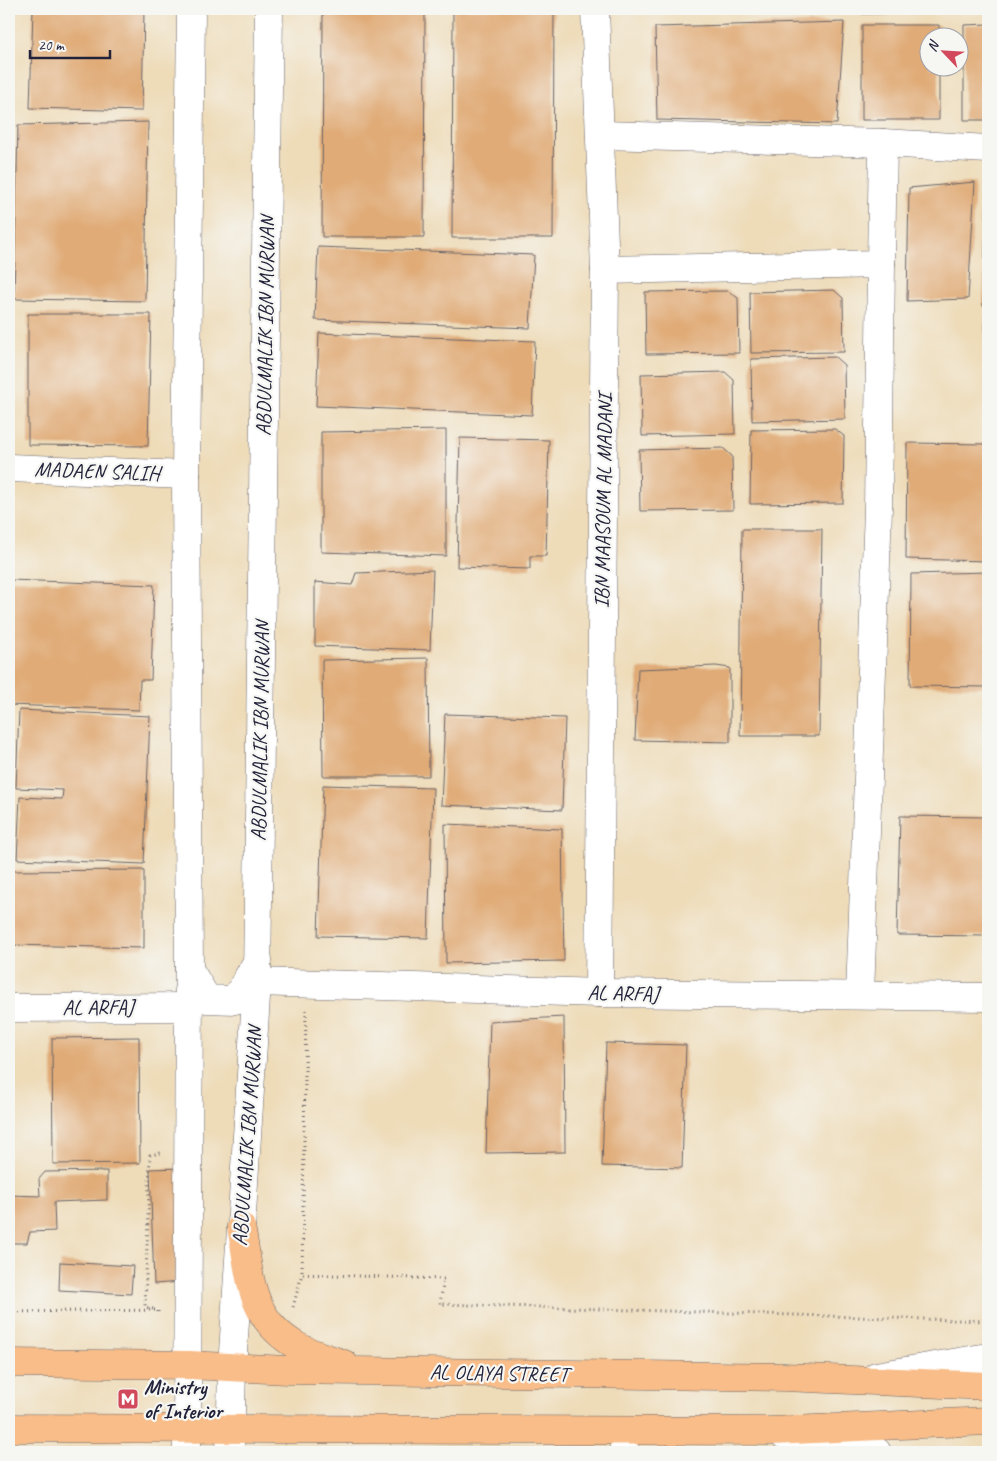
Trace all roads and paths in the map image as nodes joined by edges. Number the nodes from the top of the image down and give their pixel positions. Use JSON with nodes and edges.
{"nodes":[{"id":1,"x":191,"y":9,"type":"edge"},
{"id":2,"x":269,"y":9,"type":"edge"},
{"id":3,"x":595,"y":9,"type":"edge"},
{"id":4,"x":602,"y":135,"type":"junction"},
{"id":5,"x":884,"y":143,"type":"junction"},
{"id":6,"x":988,"y":149,"type":"edge"},
{"id":7,"x":881,"y":264,"type":"junction"},
{"id":8,"x":605,"y":270,"type":"junction"},
{"id":9,"x":9,"y":468,"type":"edge"},
{"id":10,"x":186,"y":475,"type":"junction"},
{"id":11,"x":189,"y":969,"type":"junction"},
{"id":12,"x":257,"y":971,"type":"junction"},
{"id":13,"x":306,"y":984,"type":"junction"},
{"id":14,"x":599,"y":993,"type":"junction"},
{"id":15,"x":860,"y":994,"type":"junction"},
{"id":16,"x":988,"y":996,"type":"edge"},
{"id":17,"x":188,"y":1007,"type":"junction"},
{"id":18,"x":9,"y":1008,"type":"edge"},
{"id":19,"x":167,"y":1152,"type":"dead end"},
{"id":20,"x":241,"y":1227,"type":"junction"},
{"id":21,"x":302,"y":1274,"type":"junction"},
{"id":22,"x":293,"y":1301,"type":"dead end"},
{"id":23,"x":158,"y":1310,"type":"junction"},
{"id":24,"x":9,"y":1312,"type":"edge"},
{"id":25,"x":189,"y":1318,"type":"junction"},
{"id":26,"x":988,"y":1321,"type":"edge"},
{"id":27,"x":988,"y":1357,"type":"edge"},
{"id":28,"x":9,"y":1363,"type":"edge"},
{"id":29,"x":188,"y":1365,"type":"junction"},
{"id":30,"x":232,"y":1368,"type":"junction"},
{"id":31,"x":364,"y":1371,"type":"junction"},
{"id":32,"x":854,"y":1380,"type":"junction"},
{"id":33,"x":988,"y":1386,"type":"edge"},
{"id":34,"x":988,"y":1421,"type":"edge"},
{"id":35,"x":9,"y":1428,"type":"edge"},
{"id":36,"x":771,"y":1431,"type":"junction"},
{"id":37,"x":187,"y":1440,"type":"edge"},
{"id":38,"x":230,"y":1440,"type":"edge"},
{"id":39,"x":624,"y":1441,"type":"edge"},
{"id":40,"x":877,"y":1452,"type":"edge"}],
"edges":[{"from":1,"to":10,"type":"street"},
{"from":2,"to":12,"type":"street","name":"ABDULMALIK IBN MURWAN"},
{"from":3,"to":4,"type":"street","name":"IBN MAASOUM AL MADANI"},
{"from":4,"to":5,"type":"street"},
{"from":4,"to":8,"type":"street","name":"IBN MAASOUM AL MADANI"},
{"from":5,"to":6,"type":"street"},
{"from":5,"to":7,"type":"street"},
{"from":7,"to":8,"type":"street"},
{"from":7,"to":15,"type":"street"},
{"from":8,"to":14,"type":"street","name":"IBN MAASOUM AL MADANI"},
{"from":9,"to":10,"type":"street","name":"MADAEN SALIH"},
{"from":10,"to":11,"type":"street"},
{"from":11,"to":12,"type":"street"},
{"from":11,"to":17,"type":"street"},
{"from":12,"to":13,"type":"street","name":"AL ARFAJ"},
{"from":12,"to":20,"type":"street","name":"ABDULMALIK IBN MURWAN"},
{"from":13,"to":14,"type":"street","name":"AL ARFAJ"},
{"from":13,"to":21,"type":"path"},
{"from":14,"to":15,"type":"street","name":"AL ARFAJ"},
{"from":15,"to":16,"type":"street","name":"AL ARFAJ"},
{"from":17,"to":18,"type":"street","name":"AL ARFAJ"},
{"from":17,"to":25,"type":"street"},
{"from":19,"to":23,"type":"path"},
{"from":20,"to":30,"type":"street","name":"ABDULMALIK IBN MURWAN"},
{"from":20,"to":31,"type":"main road"},
{"from":21,"to":22,"type":"path"},
{"from":21,"to":26,"type":"path"},
{"from":23,"to":24,"type":"path"},
{"from":23,"to":25,"type":"path"},
{"from":25,"to":29,"type":"street"},
{"from":27,"to":32,"type":"street"},
{"from":28,"to":29,"type":"main road","name":"AL OLAYA STREET"},
{"from":29,"to":30,"type":"main road","name":"AL OLAYA STREET"},
{"from":29,"to":37,"type":"street"},
{"from":30,"to":31,"type":"main road","name":"AL OLAYA STREET"},
{"from":30,"to":38,"type":"street","name":"ABDULMALIK IBN MURWAN"},
{"from":31,"to":32,"type":"main road","name":"AL OLAYA STREET"},
{"from":32,"to":33,"type":"main road","name":"AL OLAYA STREET"},
{"from":34,"to":36,"type":"main road"},
{"from":35,"to":37,"type":"main road"},
{"from":36,"to":39,"type":"main road"},
{"from":36,"to":40,"type":"street"},
{"from":37,"to":38,"type":"main road"},
{"from":38,"to":39,"type":"main road"}]}
